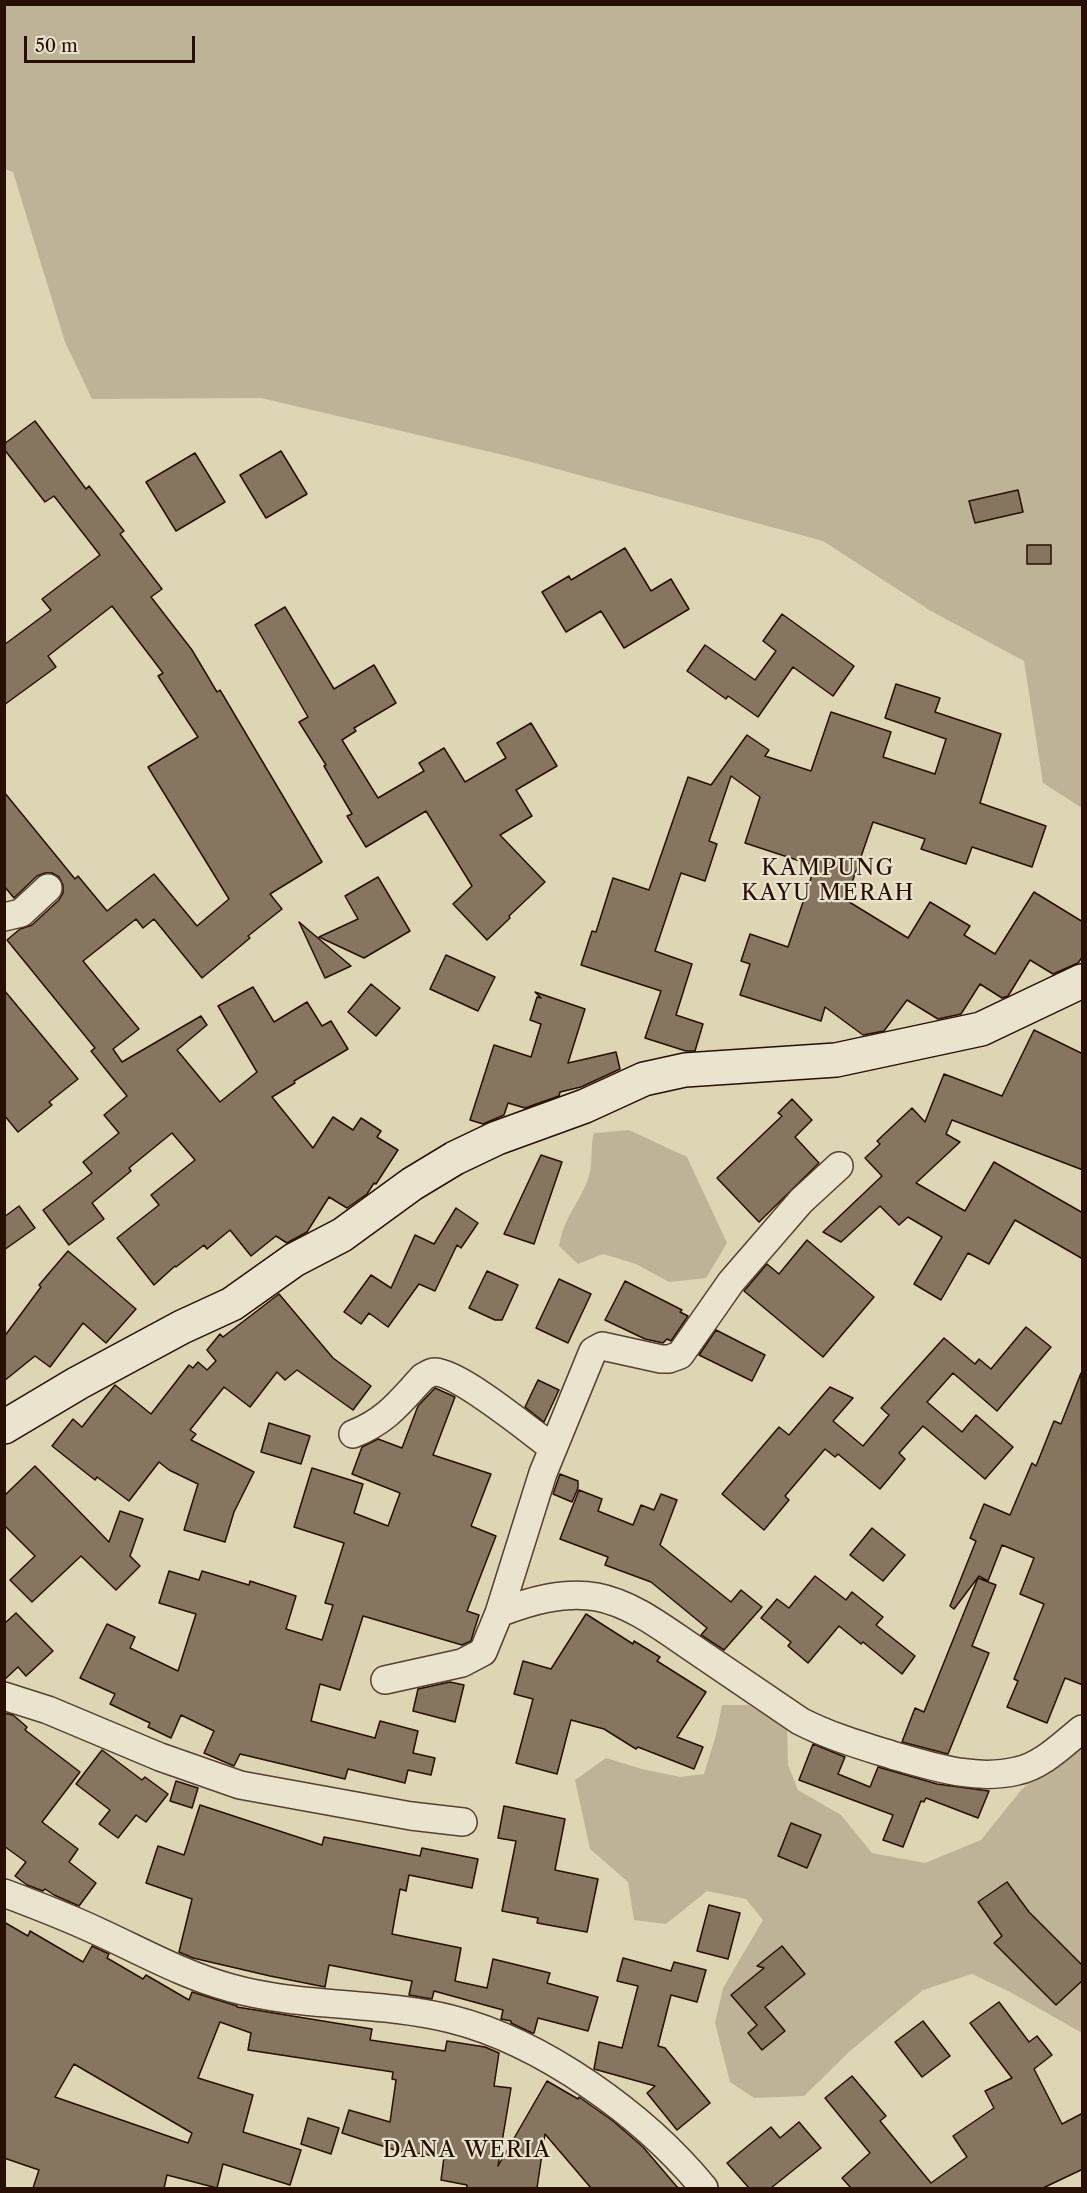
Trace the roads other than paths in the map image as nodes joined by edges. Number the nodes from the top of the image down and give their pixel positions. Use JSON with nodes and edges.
{"nodes":[{"id":1,"x":48,"y":888,"type":"dead end"},
{"id":2,"x":4,"y":917,"type":"edge"},
{"id":3,"x":1083,"y":981,"type":"edge"},
{"id":4,"x":839,"y":1166,"type":"dead end"},
{"id":5,"x":4,"y":1427,"type":"edge"},
{"id":6,"x":353,"y":1434,"type":"dead end"},
{"id":7,"x":553,"y":1448,"type":"junction"},
{"id":8,"x":499,"y":1613,"type":"junction"},
{"id":9,"x":385,"y":1680,"type":"dead end"},
{"id":10,"x":4,"y":1696,"type":"edge"},
{"id":11,"x":1083,"y":1729,"type":"edge"},
{"id":12,"x":463,"y":1822,"type":"dead end"},
{"id":13,"x":4,"y":1893,"type":"edge"},
{"id":14,"x":704,"y":2188,"type":"edge"}],
"edges":[{"from":1,"to":2,"type":"street"},
{"from":3,"to":5,"type":"main road"},
{"from":4,"to":7,"type":"street"},
{"from":6,"to":7,"type":"street"},
{"from":7,"to":8,"type":"street"},
{"from":8,"to":9,"type":"street"},
{"from":8,"to":11,"type":"street"},
{"from":10,"to":12,"type":"street"},
{"from":13,"to":14,"type":"street"}]}
